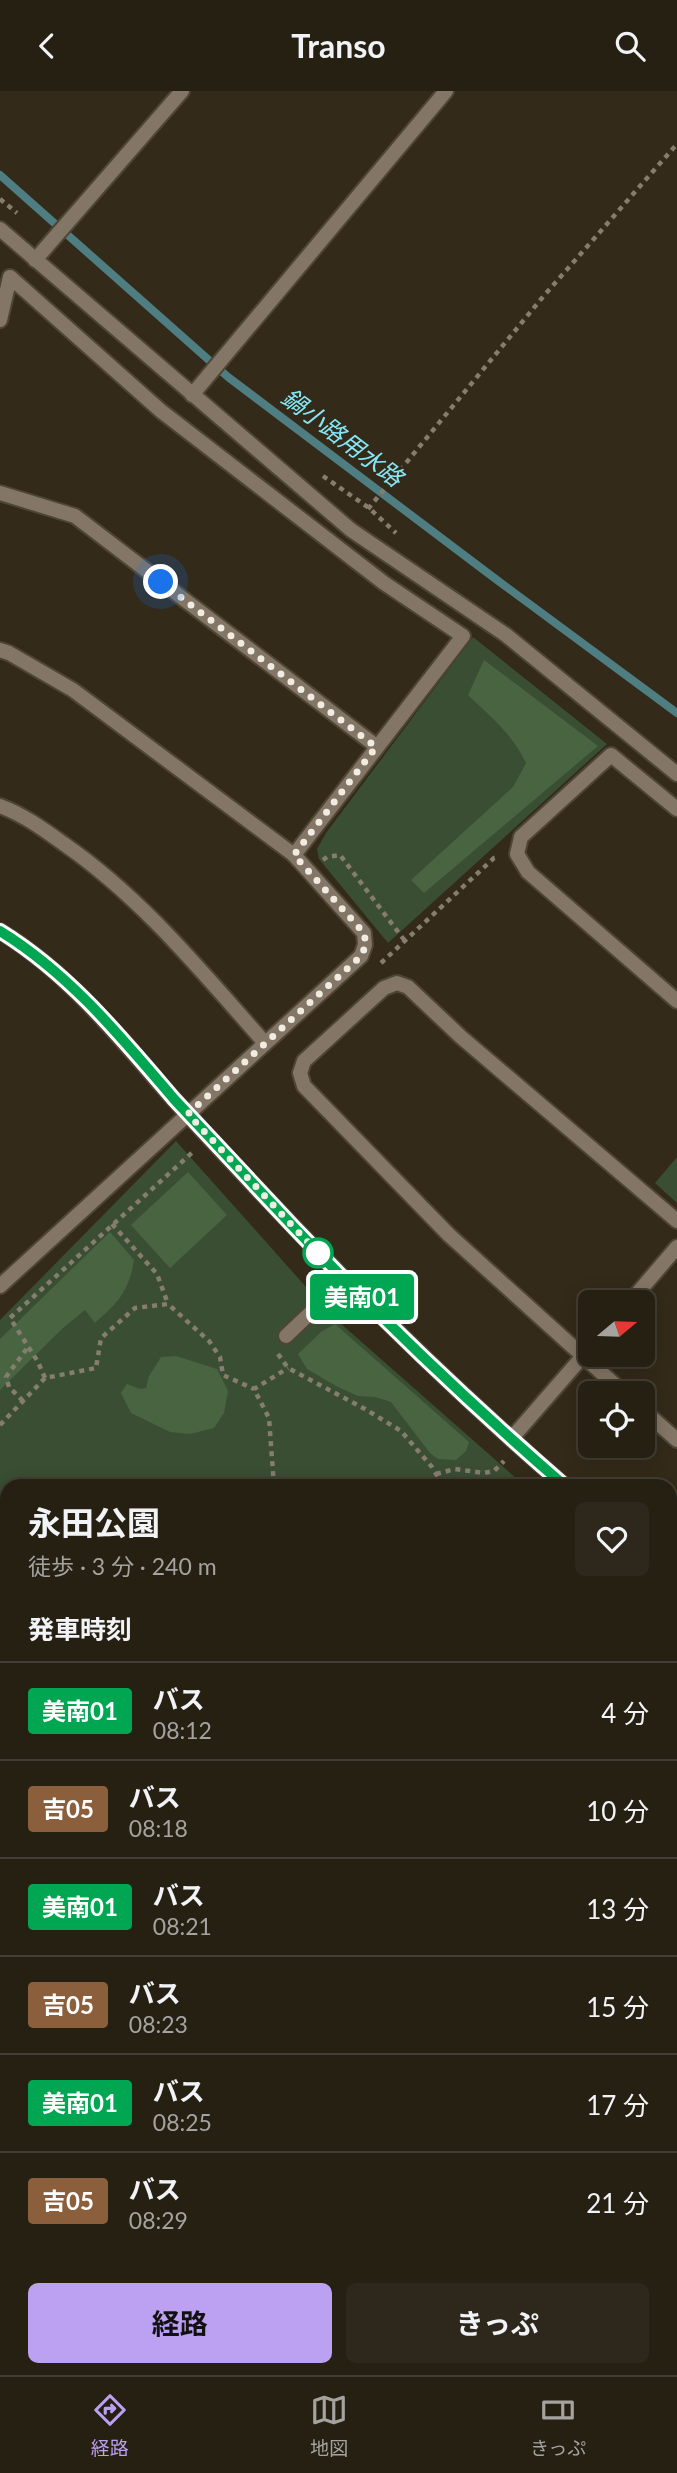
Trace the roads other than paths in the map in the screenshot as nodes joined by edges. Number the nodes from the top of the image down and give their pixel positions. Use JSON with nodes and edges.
{"nodes":[{"id":1,"x":182,"y":91,"type":"edge"},
{"id":2,"x":446,"y":91,"type":"edge"},
{"id":3,"x":0,"y":229,"type":"edge"},
{"id":4,"x":35,"y":260,"type":"junction"},
{"id":5,"x":5,"y":272,"type":"edge"},
{"id":6,"x":0,"y":320,"type":"edge"},
{"id":7,"x":192,"y":395,"type":"junction"},
{"id":8,"x":0,"y":493,"type":"edge"},
{"id":9,"x":0,"y":650,"type":"edge"},
{"id":10,"x":376,"y":747,"type":"junction"},
{"id":11,"x":677,"y":774,"type":"edge"},
{"id":12,"x":0,"y":806,"type":"edge"},
{"id":13,"x":677,"y":809,"type":"edge"},
{"id":14,"x":294,"y":855,"type":"junction"},
{"id":15,"x":0,"y":931,"type":"edge"},
{"id":16,"x":677,"y":1001,"type":"edge"},
{"id":17,"x":264,"y":1042,"type":"junction"},
{"id":18,"x":188,"y":1114,"type":"junction"},
{"id":19,"x":677,"y":1221,"type":"edge"},
{"id":20,"x":677,"y":1247,"type":"edge"},
{"id":21,"x":345,"y":1280,"type":"junction"},
{"id":22,"x":0,"y":1286,"type":"edge"},
{"id":23,"x":639,"y":1290,"type":"edge"},
{"id":24,"x":286,"y":1336,"type":"road end"},
{"id":25,"x":578,"y":1345,"type":"edge"},
{"id":26,"x":578,"y":1361,"type":"edge"},
{"id":27,"x":600,"y":1367,"type":"edge"},
{"id":28,"x":613,"y":1381,"type":"edge"},
{"id":29,"x":655,"y":1421,"type":"edge"},
{"id":30,"x":511,"y":1439,"type":"junction"},
{"id":31,"x":677,"y":1440,"type":"edge"},
{"id":32,"x":557,"y":1479,"type":"edge"}],
"edges":[{"from":1,"to":4,"type":"street"},
{"from":2,"to":7,"type":"street"},
{"from":3,"to":4,"type":"street"},
{"from":4,"to":7,"type":"street"},
{"from":5,"to":6,"type":"street"},
{"from":5,"to":10,"type":"street"},
{"from":7,"to":11,"type":"street"},
{"from":8,"to":10,"type":"street"},
{"from":9,"to":14,"type":"street"},
{"from":10,"to":14,"type":"street"},
{"from":12,"to":17,"type":"street"},
{"from":13,"to":16,"type":"street"},
{"from":14,"to":17,"type":"street"},
{"from":15,"to":18,"type":"street"},
{"from":17,"to":18,"type":"street"},
{"from":18,"to":21,"type":"street"},
{"from":18,"to":22,"type":"street"},
{"from":19,"to":25,"type":"street"},
{"from":20,"to":23,"type":"street"},
{"from":21,"to":24,"type":"street"},
{"from":21,"to":30,"type":"street"},
{"from":26,"to":30,"type":"street"},
{"from":27,"to":28,"type":"street"},
{"from":29,"to":31,"type":"street"},
{"from":30,"to":32,"type":"street"}]}
